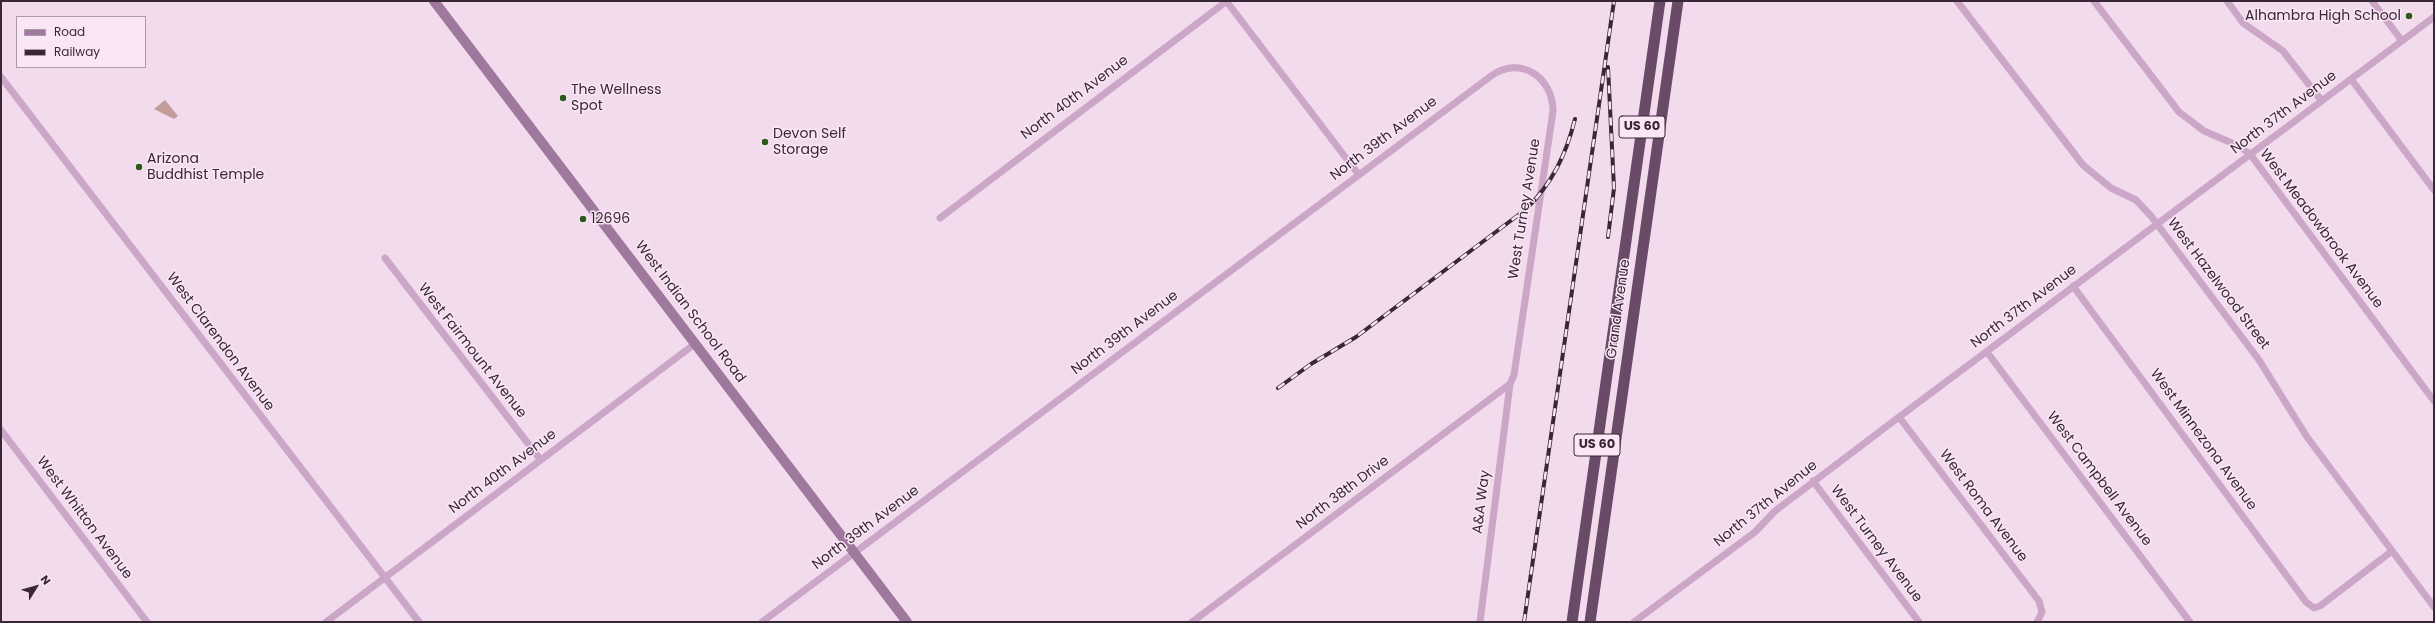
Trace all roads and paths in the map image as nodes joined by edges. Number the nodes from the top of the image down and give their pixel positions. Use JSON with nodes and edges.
{"nodes":[{"id":1,"x":434,"y":1,"type":"edge"},
{"id":2,"x":1227,"y":1,"type":"edge"},
{"id":3,"x":1660,"y":1,"type":"edge"},
{"id":4,"x":1678,"y":1,"type":"edge"},
{"id":5,"x":1957,"y":1,"type":"edge"},
{"id":6,"x":2094,"y":1,"type":"edge"},
{"id":7,"x":2227,"y":1,"type":"edge"},
{"id":8,"x":2372,"y":1,"type":"edge"},
{"id":9,"x":2434,"y":17,"type":"edge"},
{"id":10,"x":2402,"y":41,"type":"junction"},
{"id":11,"x":1505,"y":67,"type":"joint"},
{"id":12,"x":1,"y":77,"type":"edge"},
{"id":13,"x":2350,"y":79,"type":"junction"},
{"id":14,"x":2321,"y":100,"type":"junction"},
{"id":15,"x":2250,"y":154,"type":"junction"},
{"id":16,"x":1359,"y":175,"type":"junction"},
{"id":17,"x":2434,"y":190,"type":"edge"},
{"id":18,"x":940,"y":218,"type":"dead end"},
{"id":19,"x":2157,"y":224,"type":"junction"},
{"id":20,"x":385,"y":258,"type":"dead end"},
{"id":21,"x":2073,"y":286,"type":"junction"},
{"id":22,"x":1619,"y":290,"type":"junction"},
{"id":23,"x":1636,"y":294,"type":"junction"},
{"id":24,"x":696,"y":343,"type":"junction"},
{"id":25,"x":1987,"y":352,"type":"junction"},
{"id":26,"x":1510,"y":384,"type":"junction"},
{"id":27,"x":2434,"y":401,"type":"edge"},
{"id":28,"x":1899,"y":417,"type":"junction"},
{"id":29,"x":1,"y":430,"type":"edge"},
{"id":30,"x":540,"y":459,"type":"junction"},
{"id":31,"x":1813,"y":481,"type":"junction"},
{"id":32,"x":2392,"y":551,"type":"junction"},
{"id":33,"x":855,"y":552,"type":"junction"},
{"id":34,"x":385,"y":578,"type":"junction"},
{"id":35,"x":2434,"y":607,"type":"edge"},
{"id":36,"x":147,"y":622,"type":"edge"},
{"id":37,"x":326,"y":622,"type":"edge"},
{"id":38,"x":419,"y":622,"type":"edge"},
{"id":39,"x":762,"y":622,"type":"edge"},
{"id":40,"x":907,"y":622,"type":"edge"},
{"id":41,"x":1192,"y":622,"type":"edge"},
{"id":42,"x":1480,"y":622,"type":"edge"},
{"id":43,"x":1572,"y":622,"type":"edge"},
{"id":44,"x":1590,"y":622,"type":"edge"},
{"id":45,"x":1634,"y":622,"type":"edge"},
{"id":46,"x":1919,"y":622,"type":"edge"},
{"id":47,"x":2037,"y":622,"type":"edge"},
{"id":48,"x":2190,"y":622,"type":"edge"}],
"edges":[{"from":1,"to":24,"type":"main road","name":"West Indian School Road"},
{"from":2,"to":16,"type":"street"},
{"from":2,"to":18,"type":"street","name":"North 40th Avenue"},
{"from":3,"to":22,"type":"highway","name":"Grand Avenue","number":"US 60"},
{"from":4,"to":23,"type":"highway","name":"Grand Avenue","number":"US 60"},
{"from":5,"to":19,"type":"street","name":"West Hazelwood Street"},
{"from":6,"to":15,"type":"street","name":"West Meadowbrook Avenue"},
{"from":7,"to":14,"type":"street"},
{"from":8,"to":10,"type":"street"},
{"from":9,"to":10,"type":"street","name":"North 37th Avenue"},
{"from":10,"to":13,"type":"street","name":"North 37th Avenue"},
{"from":11,"to":16,"type":"street","name":"North 39th Avenue"},
{"from":11,"to":26,"type":"street","name":"West Turney Avenue"},
{"from":12,"to":34,"type":"street","name":"West Clarendon Avenue"},
{"from":13,"to":14,"type":"street","name":"North 37th Avenue"},
{"from":13,"to":17,"type":"street"},
{"from":14,"to":15,"type":"street","name":"North 37th Avenue"},
{"from":15,"to":19,"type":"street","name":"North 37th Avenue"},
{"from":15,"to":27,"type":"street","name":"West Meadowbrook Avenue"},
{"from":16,"to":33,"type":"street","name":"North 39th Avenue"},
{"from":19,"to":21,"type":"street","name":"North 37th Avenue"},
{"from":19,"to":32,"type":"street","name":"West Hazelwood Street"},
{"from":20,"to":30,"type":"street","name":"West Fairmount Avenue"},
{"from":21,"to":25,"type":"street","name":"North 37th Avenue"},
{"from":21,"to":32,"type":"street","name":"West Minnezona Avenue"},
{"from":22,"to":23,"type":"highway"},
{"from":22,"to":43,"type":"highway","name":"Grand Avenue","number":"US 60"},
{"from":23,"to":44,"type":"highway","name":"Grand Avenue","number":"US 60"},
{"from":24,"to":30,"type":"street","name":"North 40th Avenue"},
{"from":24,"to":33,"type":"main road","name":"West Indian School Road"},
{"from":25,"to":28,"type":"street","name":"North 37th Avenue"},
{"from":25,"to":48,"type":"street","name":"West Campbell Avenue"},
{"from":26,"to":41,"type":"street","name":"North 38th Drive"},
{"from":26,"to":42,"type":"street","name":"A&A Way"},
{"from":28,"to":31,"type":"street","name":"North 37th Avenue"},
{"from":28,"to":47,"type":"street","name":"West Roma Avenue"},
{"from":29,"to":36,"type":"street","name":"West Whitton Avenue"},
{"from":30,"to":34,"type":"street","name":"North 40th Avenue"},
{"from":31,"to":45,"type":"street","name":"North 37th Avenue"},
{"from":31,"to":46,"type":"street","name":"West Turney Avenue"},
{"from":32,"to":35,"type":"street","name":"West Hazelwood Street"},
{"from":33,"to":39,"type":"street","name":"North 39th Avenue"},
{"from":33,"to":40,"type":"main road","name":"West Indian School Road"},
{"from":34,"to":37,"type":"street","name":"North 40th Avenue"},
{"from":34,"to":38,"type":"street","name":"West Clarendon Avenue"}]}
